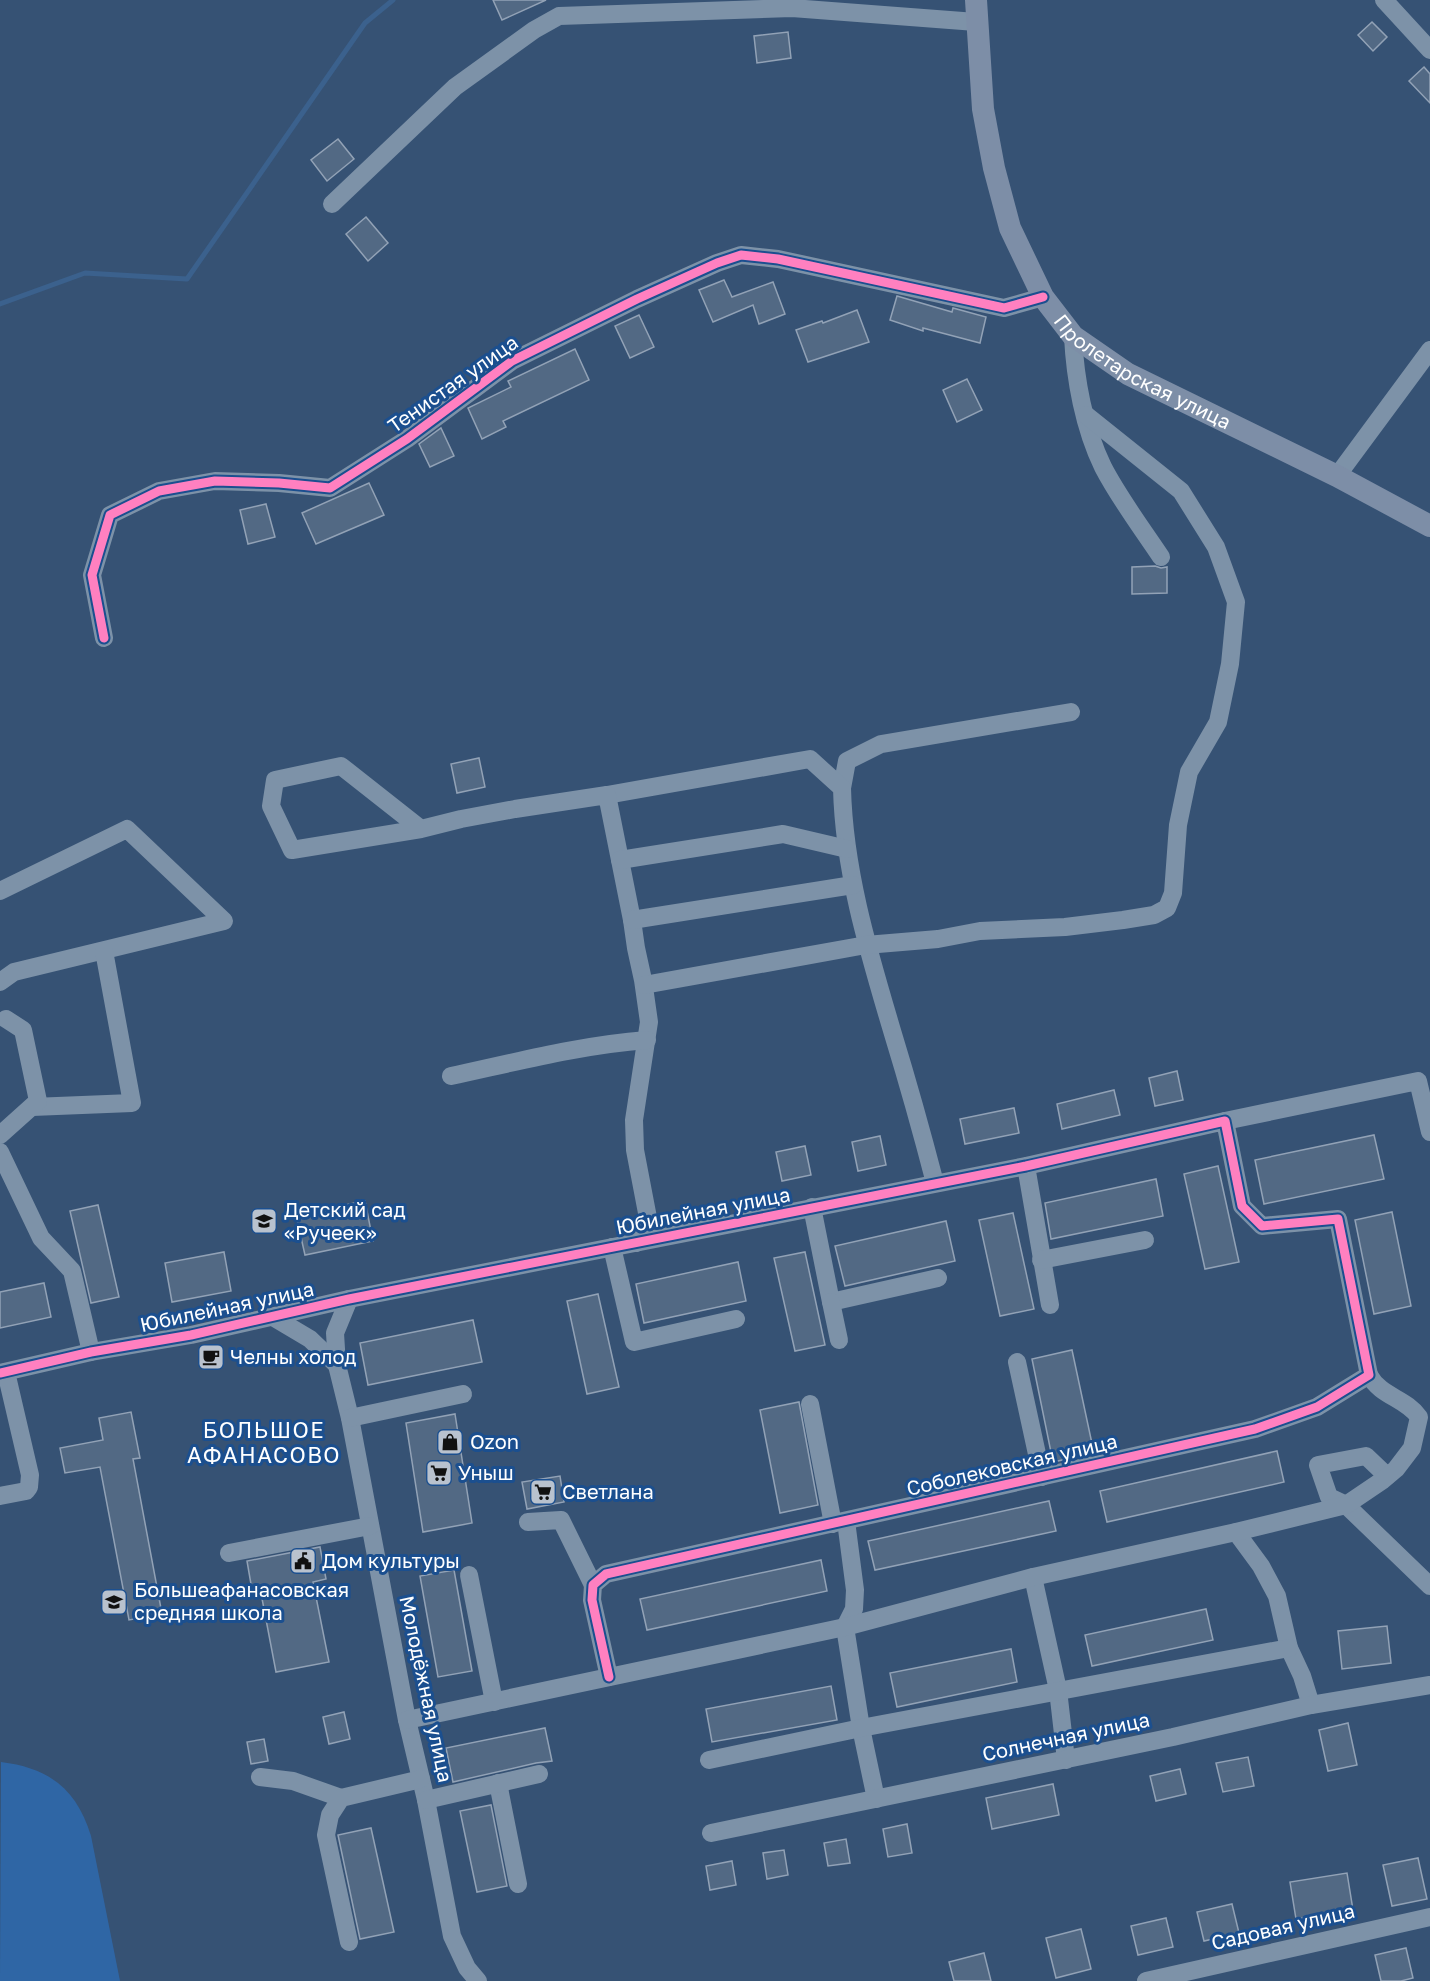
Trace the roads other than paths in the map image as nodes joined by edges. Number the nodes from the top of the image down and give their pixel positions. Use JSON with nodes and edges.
{"nodes":[{"id":1,"x":1384,"y":0,"type":"edge"},
{"id":2,"x":976,"y":11,"type":"edge"},
{"id":3,"x":1430,"y":50,"type":"edge"},
{"id":4,"x":333,"y":204,"type":"dead end"},
{"id":5,"x":1043,"y":297,"type":"junction"},
{"id":6,"x":1073,"y":336,"type":"junction"},
{"id":7,"x":1430,"y":350,"type":"edge"},
{"id":8,"x":1086,"y":415,"type":"junction"},
{"id":9,"x":1337,"y":476,"type":"junction"},
{"id":10,"x":1430,"y":526,"type":"edge"},
{"id":11,"x":1161,"y":556,"type":"dead end"},
{"id":12,"x":104,"y":638,"type":"dead end"},
{"id":13,"x":1071,"y":712,"type":"dead end"},
{"id":14,"x":842,"y":788,"type":"junction"},
{"id":15,"x":608,"y":795,"type":"junction"},
{"id":16,"x":421,"y":829,"type":"junction"},
{"id":17,"x":847,"y":849,"type":"junction"},
{"id":18,"x":620,"y":860,"type":"junction"},
{"id":19,"x":853,"y":885,"type":"junction"},
{"id":20,"x":0,"y":891,"type":"edge"},
{"id":21,"x":632,"y":920,"type":"junction"},
{"id":22,"x":866,"y":945,"type":"junction"},
{"id":23,"x":104,"y":951,"type":"junction"},
{"id":24,"x":0,"y":981,"type":"edge"},
{"id":25,"x":644,"y":985,"type":"junction"},
{"id":26,"x":6,"y":1019,"type":"dead end"},
{"id":27,"x":648,"y":1040,"type":"junction"},
{"id":28,"x":451,"y":1076,"type":"dead end"},
{"id":29,"x":32,"y":1107,"type":"junction"},
{"id":30,"x":1225,"y":1121,"type":"junction"},
{"id":31,"x":1430,"y":1132,"type":"edge"},
{"id":32,"x":0,"y":1135,"type":"edge"},
{"id":33,"x":1,"y":1156,"type":"edge"},
{"id":34,"x":1026,"y":1166,"type":"junction"},
{"id":35,"x":935,"y":1184,"type":"junction"},
{"id":36,"x":812,"y":1207,"type":"junction"},
{"id":37,"x":1145,"y":1240,"type":"dead end"},
{"id":38,"x":636,"y":1243,"type":"junction"},
{"id":39,"x":612,"y":1248,"type":"junction"},
{"id":40,"x":1041,"y":1260,"type":"junction"},
{"id":41,"x":938,"y":1278,"type":"dead end"},
{"id":42,"x":349,"y":1299,"type":"junction"},
{"id":43,"x":831,"y":1302,"type":"junction"},
{"id":44,"x":1050,"y":1305,"type":"dead end"},
{"id":45,"x":273,"y":1317,"type":"junction"},
{"id":46,"x":736,"y":1319,"type":"dead end"},
{"id":47,"x":839,"y":1340,"type":"dead end"},
{"id":48,"x":91,"y":1352,"type":"junction"},
{"id":49,"x":1017,"y":1362,"type":"dead end"},
{"id":50,"x":337,"y":1365,"type":"junction"},
{"id":51,"x":3,"y":1372,"type":"edge"},
{"id":52,"x":1369,"y":1375,"type":"junction"},
{"id":53,"x":463,"y":1394,"type":"dead end"},
{"id":54,"x":810,"y":1404,"type":"dead end"},
{"id":55,"x":1426,"y":1412,"type":"edge"},
{"id":56,"x":350,"y":1418,"type":"junction"},
{"id":57,"x":1387,"y":1476,"type":"junction"},
{"id":58,"x":1042,"y":1477,"type":"junction"},
{"id":59,"x":0,"y":1496,"type":"edge"},
{"id":60,"x":1346,"y":1505,"type":"junction"},
{"id":61,"x":528,"y":1522,"type":"dead end"},
{"id":62,"x":840,"y":1522,"type":"junction"},
{"id":63,"x":370,"y":1527,"type":"junction"},
{"id":64,"x":1236,"y":1532,"type":"junction"},
{"id":65,"x":229,"y":1553,"type":"dead end"},
{"id":66,"x":469,"y":1575,"type":"dead end"},
{"id":67,"x":1033,"y":1577,"type":"junction"},
{"id":68,"x":593,"y":1586,"type":"junction"},
{"id":69,"x":1430,"y":1586,"type":"edge"},
{"id":70,"x":845,"y":1627,"type":"junction"},
{"id":71,"x":1289,"y":1648,"type":"junction"},
{"id":72,"x":609,"y":1677,"type":"junction"},
{"id":73,"x":1430,"y":1685,"type":"edge"},
{"id":74,"x":1058,"y":1690,"type":"junction"},
{"id":75,"x":494,"y":1702,"type":"junction"},
{"id":76,"x":1311,"y":1705,"type":"junction"},
{"id":77,"x":408,"y":1720,"type":"junction"},
{"id":78,"x":861,"y":1728,"type":"junction"},
{"id":79,"x":710,"y":1760,"type":"dead end"},
{"id":80,"x":1066,"y":1760,"type":"junction"},
{"id":81,"x":539,"y":1774,"type":"dead end"},
{"id":82,"x":260,"y":1777,"type":"dead end"},
{"id":83,"x":421,"y":1779,"type":"junction"},
{"id":84,"x":498,"y":1783,"type":"junction"},
{"id":85,"x":341,"y":1798,"type":"junction"},
{"id":86,"x":876,"y":1799,"type":"junction"},
{"id":87,"x":426,"y":1800,"type":"junction"},
{"id":88,"x":711,"y":1833,"type":"dead end"},
{"id":89,"x":518,"y":1884,"type":"dead end"},
{"id":90,"x":1430,"y":1917,"type":"edge"},
{"id":91,"x":348,"y":1942,"type":"dead end"},
{"id":92,"x":478,"y":1981,"type":"edge"},
{"id":93,"x":1146,"y":1981,"type":"edge"}],
"edges":[{"from":1,"to":3,"type":"street"},
{"from":2,"to":4,"type":"street"},
{"from":2,"to":5,"type":"main road","name":"Пролетарская улица"},
{"from":5,"to":6,"type":"main road","name":"Пролетарская улица"},
{"from":5,"to":12,"type":"street","name":"Тенистая улица"},
{"from":6,"to":8,"type":"street"},
{"from":6,"to":9,"type":"main road","name":"Пролетарская улица"},
{"from":7,"to":9,"type":"street"},
{"from":8,"to":11,"type":"street"},
{"from":8,"to":22,"type":"street"},
{"from":9,"to":10,"type":"main road","name":"Пролетарская улица"},
{"from":13,"to":14,"type":"street"},
{"from":14,"to":15,"type":"street"},
{"from":14,"to":17,"type":"street"},
{"from":15,"to":16,"type":"street"},
{"from":15,"to":18,"type":"street"},
{"from":16,"to":16,"type":"street"},
{"from":17,"to":18,"type":"street"},
{"from":17,"to":19,"type":"street"},
{"from":18,"to":21,"type":"street"},
{"from":19,"to":21,"type":"street"},
{"from":19,"to":22,"type":"street"},
{"from":20,"to":23,"type":"street"},
{"from":21,"to":25,"type":"street"},
{"from":22,"to":25,"type":"street"},
{"from":22,"to":35,"type":"street"},
{"from":23,"to":24,"type":"street"},
{"from":23,"to":29,"type":"street"},
{"from":25,"to":27,"type":"street"},
{"from":26,"to":29,"type":"street"},
{"from":27,"to":28,"type":"street"},
{"from":27,"to":38,"type":"street"},
{"from":29,"to":32,"type":"street"},
{"from":30,"to":31,"type":"street","name":"Юбилейная улица"},
{"from":30,"to":34,"type":"street","name":"Юбилейная улица"},
{"from":30,"to":52,"type":"street"},
{"from":33,"to":48,"type":"street"},
{"from":34,"to":35,"type":"street","name":"Юбилейная улица"},
{"from":34,"to":40,"type":"street"},
{"from":35,"to":36,"type":"street","name":"Юбилейная улица"},
{"from":36,"to":38,"type":"street","name":"Юбилейная улица"},
{"from":36,"to":43,"type":"street"},
{"from":37,"to":40,"type":"street"},
{"from":38,"to":39,"type":"street","name":"Юбилейная улица"},
{"from":39,"to":42,"type":"street","name":"Юбилейная улица"},
{"from":39,"to":46,"type":"street"},
{"from":40,"to":44,"type":"street"},
{"from":41,"to":43,"type":"street"},
{"from":42,"to":45,"type":"street","name":"Юбилейная улица"},
{"from":42,"to":50,"type":"street","name":"Молодёжная улица"},
{"from":43,"to":47,"type":"street"},
{"from":45,"to":48,"type":"street","name":"Юбилейная улица"},
{"from":45,"to":50,"type":"street"},
{"from":48,"to":51,"type":"street","name":"Юбилейная улица"},
{"from":49,"to":58,"type":"street"},
{"from":50,"to":56,"type":"street","name":"Молодёжная улица"},
{"from":51,"to":59,"type":"street"},
{"from":52,"to":55,"type":"street"},
{"from":52,"to":58,"type":"street","name":"Соболековская улица"},
{"from":53,"to":56,"type":"street"},
{"from":54,"to":62,"type":"street"},
{"from":55,"to":57,"type":"street"},
{"from":56,"to":63,"type":"street","name":"Молодёжная улица"},
{"from":57,"to":60,"type":"street"},
{"from":57,"to":60,"type":"street"},
{"from":58,"to":62,"type":"street","name":"Соболековская улица"},
{"from":60,"to":64,"type":"street"},
{"from":60,"to":69,"type":"street"},
{"from":61,"to":68,"type":"street"},
{"from":62,"to":68,"type":"street","name":"Соболековская улица"},
{"from":62,"to":70,"type":"street"},
{"from":63,"to":65,"type":"street"},
{"from":63,"to":77,"type":"street","name":"Молодёжная улица"},
{"from":64,"to":67,"type":"street"},
{"from":64,"to":71,"type":"street"},
{"from":66,"to":75,"type":"street"},
{"from":67,"to":70,"type":"street"},
{"from":67,"to":74,"type":"street"},
{"from":68,"to":72,"type":"street"},
{"from":70,"to":72,"type":"street"},
{"from":70,"to":78,"type":"street"},
{"from":71,"to":74,"type":"street"},
{"from":71,"to":76,"type":"street"},
{"from":72,"to":75,"type":"street"},
{"from":73,"to":76,"type":"street","name":"Солнечная улица"},
{"from":74,"to":78,"type":"street"},
{"from":74,"to":80,"type":"street"},
{"from":75,"to":77,"type":"street"},
{"from":76,"to":80,"type":"street","name":"Солнечная улица"},
{"from":77,"to":83,"type":"street","name":"Молодёжная улица"},
{"from":78,"to":79,"type":"street"},
{"from":78,"to":86,"type":"street"},
{"from":80,"to":86,"type":"street","name":"Солнечная улица"},
{"from":81,"to":84,"type":"street"},
{"from":82,"to":85,"type":"street"},
{"from":83,"to":85,"type":"street"},
{"from":83,"to":87,"type":"street","name":"Молодёжная улица"},
{"from":84,"to":87,"type":"street"},
{"from":84,"to":89,"type":"street"},
{"from":85,"to":91,"type":"street"},
{"from":86,"to":88,"type":"street","name":"Солнечная улица"},
{"from":87,"to":92,"type":"street","name":"Молодёжная улица"},
{"from":90,"to":93,"type":"street","name":"Садовая улица"}]}
